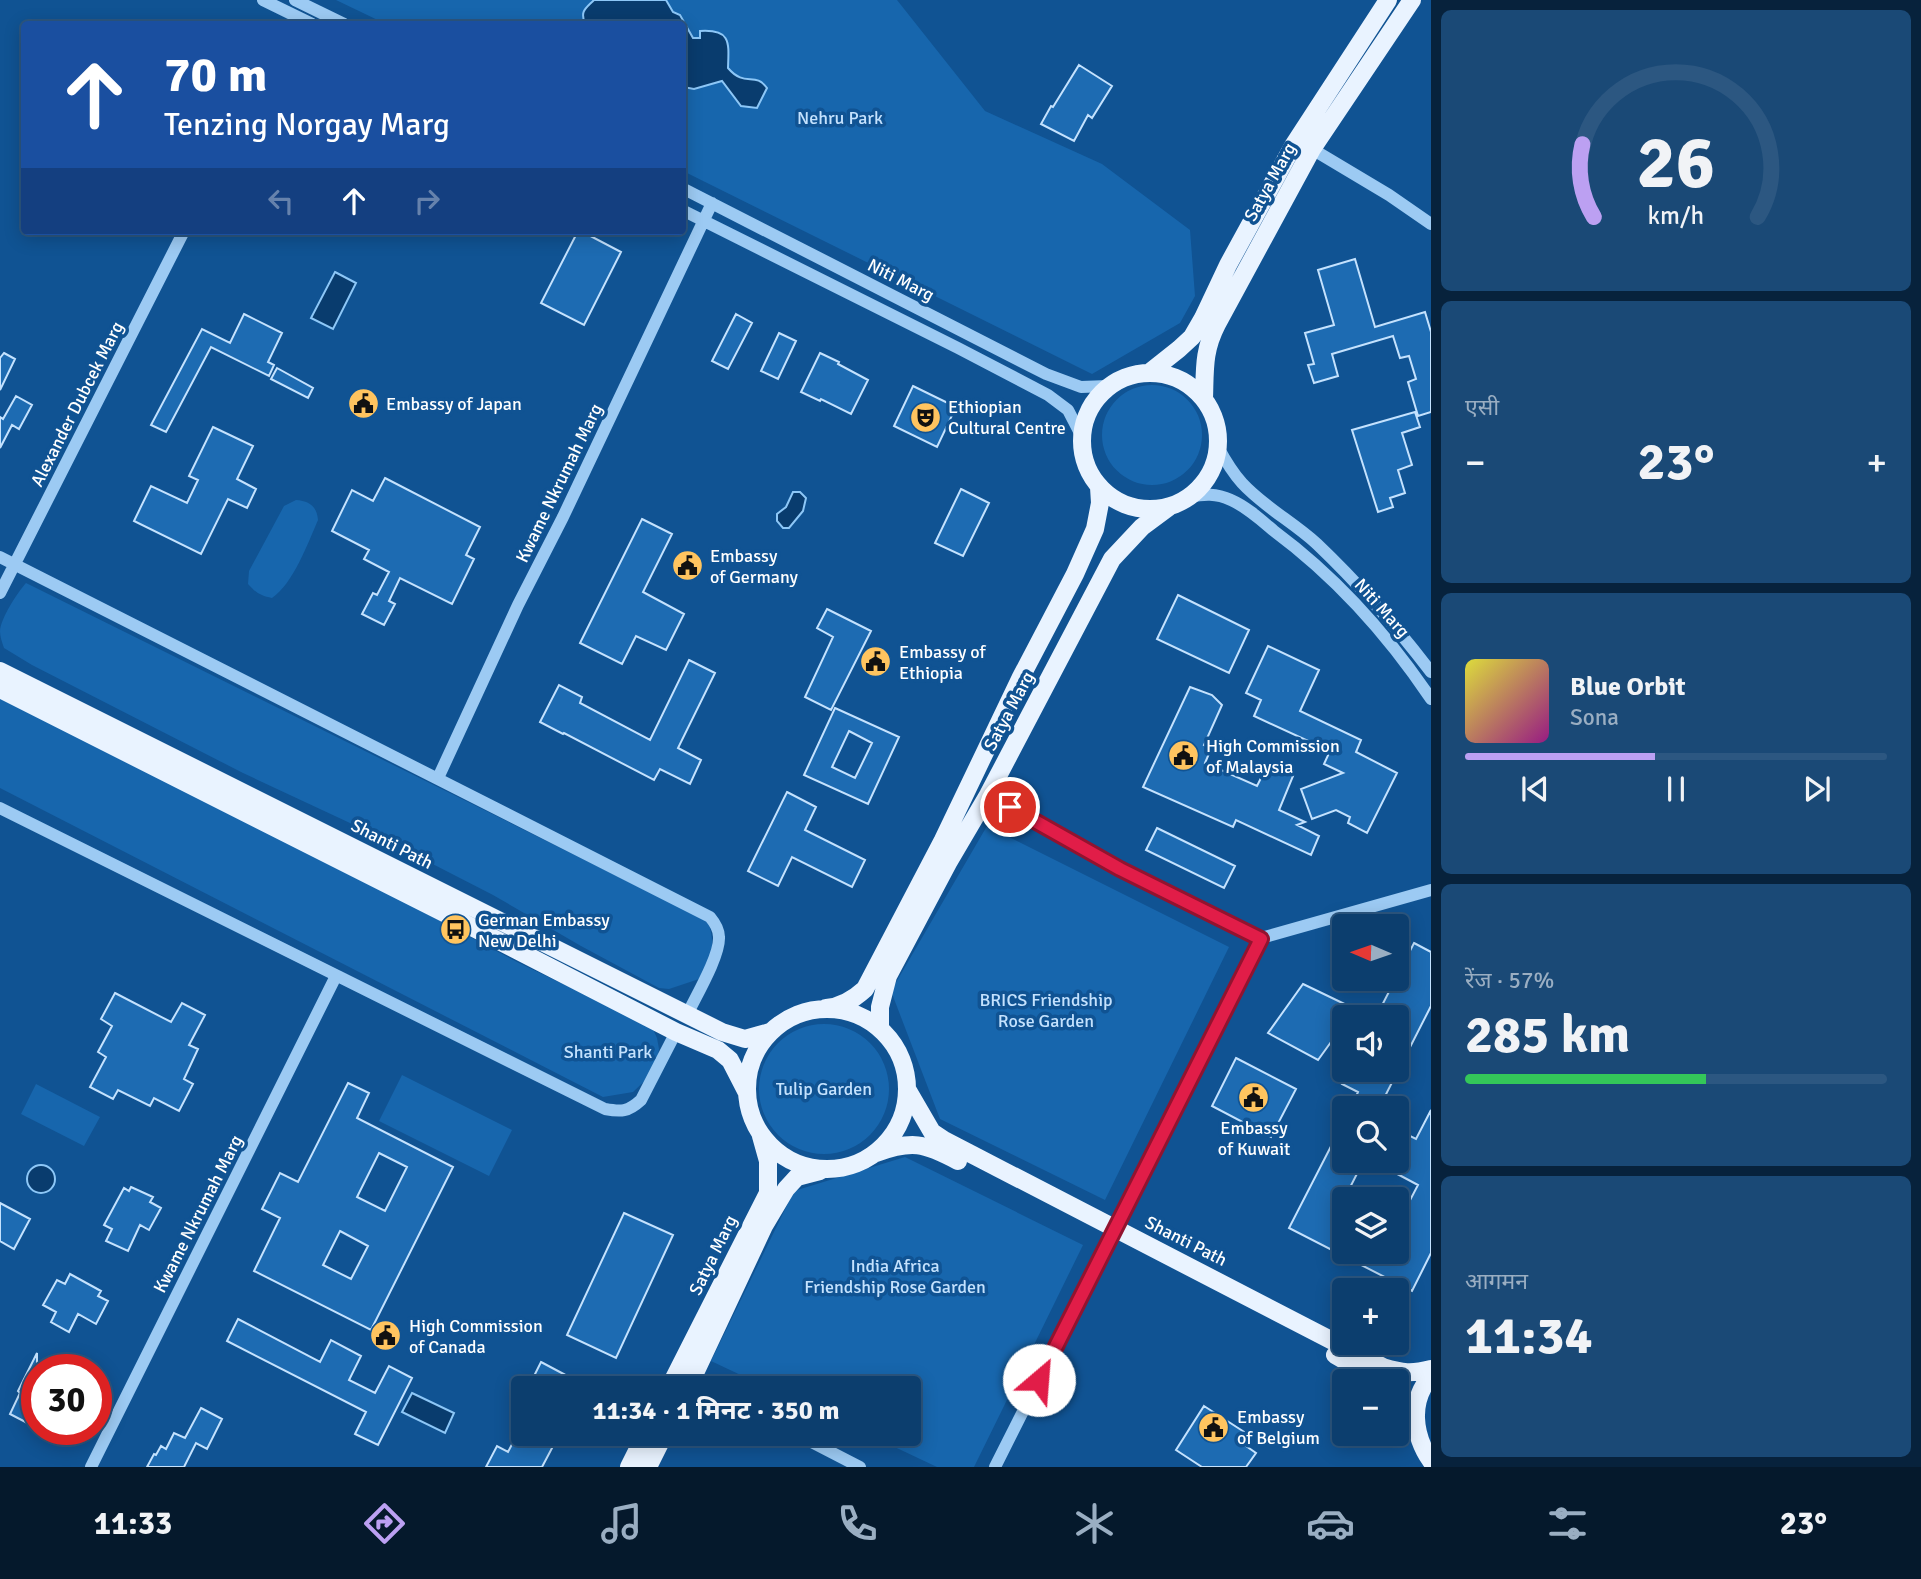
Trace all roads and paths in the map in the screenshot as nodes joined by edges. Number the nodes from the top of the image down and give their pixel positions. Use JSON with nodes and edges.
{"nodes":[{"id":1,"x":263,"y":0,"type":"edge"},
{"id":2,"x":1388,"y":0,"type":"edge"},
{"id":3,"x":1412,"y":0,"type":"edge"},
{"id":4,"x":298,"y":1,"type":"edge"},
{"id":5,"x":291,"y":20,"type":"edge"},
{"id":6,"x":338,"y":21,"type":"edge"},
{"id":7,"x":1306,"y":143,"type":"junction"},
{"id":8,"x":686,"y":190,"type":"edge"},
{"id":9,"x":712,"y":203,"type":"junction"},
{"id":10,"x":686,"y":211,"type":"edge"},
{"id":11,"x":705,"y":219,"type":"junction"},
{"id":12,"x":1431,"y":225,"type":"edge"},
{"id":13,"x":182,"y":235,"type":"edge"},
{"id":14,"x":1150,"y":372,"type":"junction"},
{"id":15,"x":1108,"y":386,"type":"junction"},
{"id":16,"x":1204,"y":399,"type":"junction"},
{"id":17,"x":1082,"y":437,"type":"junction"},
{"id":18,"x":1218,"y":447,"type":"junction"},
{"id":19,"x":1099,"y":487,"type":"junction"},
{"id":20,"x":1189,"y":497,"type":"junction"},
{"id":21,"x":1169,"y":507,"type":"junction"},
{"id":22,"x":0,"y":557,"type":"edge"},
{"id":23,"x":15,"y":565,"type":"junction"},
{"id":24,"x":0,"y":593,"type":"edge"},
{"id":25,"x":0,"y":671,"type":"edge"},
{"id":26,"x":1431,"y":672,"type":"edge"},
{"id":27,"x":0,"y":689,"type":"edge"},
{"id":28,"x":1431,"y":699,"type":"edge"},
{"id":29,"x":438,"y":778,"type":"junction"},
{"id":30,"x":988,"y":795,"type":"junction"},
{"id":31,"x":0,"y":808,"type":"edge"},
{"id":32,"x":1431,"y":890,"type":"edge"},
{"id":33,"x":1261,"y":939,"type":"junction"},
{"id":34,"x":336,"y":976,"type":"junction"},
{"id":35,"x":827,"y":1008,"type":"junction"},
{"id":36,"x":687,"y":1014,"type":"junction"},
{"id":37,"x":880,"y":1028,"type":"junction"},
{"id":38,"x":676,"y":1032,"type":"junction"},
{"id":39,"x":769,"y":1032,"type":"junction"},
{"id":40,"x":907,"y":1089,"type":"junction"},
{"id":41,"x":747,"y":1093,"type":"junction"},
{"id":42,"x":761,"y":1135,"type":"junction"},
{"id":43,"x":876,"y":1153,"type":"junction"},
{"id":44,"x":831,"y":1169,"type":"junction"},
{"id":45,"x":1114,"y":1233,"type":"junction"},
{"id":46,"x":1359,"y":1369,"type":"edge"},
{"id":47,"x":1431,"y":1369,"type":"edge"},
{"id":48,"x":675,"y":1376,"type":"edge"},
{"id":49,"x":698,"y":1376,"type":"edge"},
{"id":50,"x":1431,"y":1376,"type":"edge"},
{"id":51,"x":1409,"y":1407,"type":"edge"},
{"id":52,"x":1416,"y":1414,"type":"junction"},
{"id":53,"x":640,"y":1446,"type":"edge"},
{"id":54,"x":658,"y":1446,"type":"edge"},
{"id":55,"x":819,"y":1446,"type":"edge"},
{"id":56,"x":1431,"y":1461,"type":"edge"},
{"id":57,"x":91,"y":1467,"type":"edge"},
{"id":58,"x":629,"y":1467,"type":"edge"},
{"id":59,"x":648,"y":1467,"type":"edge"},
{"id":60,"x":860,"y":1467,"type":"edge"},
{"id":61,"x":995,"y":1467,"type":"edge"},
{"id":62,"x":1429,"y":1467,"type":"edge"}],
"edges":[{"from":1,"to":5,"type":"street"},
{"from":2,"to":7,"type":"main road","name":"Satya Marg"},
{"from":3,"to":7,"type":"main road","name":"Satya Marg"},
{"from":4,"to":5,"type":"street"},
{"from":4,"to":6,"type":"street"},
{"from":7,"to":12,"type":"street"},
{"from":7,"to":14,"type":"main road","name":"Satya Marg"},
{"from":7,"to":16,"type":"main road","name":"Satya Marg"},
{"from":8,"to":9,"type":"street","name":"Niti Marg"},
{"from":9,"to":11,"type":"street","name":"Kwame Nkrumah Marg"},
{"from":9,"to":15,"type":"street","name":"Niti Marg"},
{"from":10,"to":11,"type":"street","name":"Niti Marg"},
{"from":11,"to":17,"type":"street","name":"Niti Marg"},
{"from":11,"to":29,"type":"street","name":"Kwame Nkrumah Marg"},
{"from":13,"to":23,"type":"street","name":"Alexander Dubcek Marg"},
{"from":14,"to":15,"type":"main road"},
{"from":14,"to":16,"type":"main road"},
{"from":15,"to":17,"type":"main road"},
{"from":16,"to":18,"type":"main road"},
{"from":17,"to":19,"type":"main road"},
{"from":18,"to":20,"type":"main road"},
{"from":18,"to":26,"type":"street","name":"Niti Marg"},
{"from":19,"to":21,"type":"main road"},
{"from":19,"to":35,"type":"main road","name":"Satya Marg"},
{"from":20,"to":21,"type":"main road"},
{"from":20,"to":28,"type":"street","name":"Niti Marg"},
{"from":21,"to":30,"type":"main road","name":"Satya Marg"},
{"from":22,"to":23,"type":"street"},
{"from":23,"to":24,"type":"street","name":"Alexander Dubcek Marg"},
{"from":23,"to":29,"type":"street"},
{"from":25,"to":36,"type":"main road","name":"Shanti Path"},
{"from":27,"to":38,"type":"main road"},
{"from":29,"to":36,"type":"street"},
{"from":30,"to":33,"type":"street"},
{"from":30,"to":37,"type":"main road","name":"Satya Marg"},
{"from":31,"to":34,"type":"street"},
{"from":32,"to":33,"type":"street"},
{"from":33,"to":45,"type":"street"},
{"from":34,"to":38,"type":"street"},
{"from":34,"to":57,"type":"street","name":"Kwame Nkrumah Marg"},
{"from":35,"to":37,"type":"main road"},
{"from":35,"to":39,"type":"main road"},
{"from":36,"to":39,"type":"main road","name":"Shanti Path"},
{"from":37,"to":40,"type":"main road"},
{"from":38,"to":41,"type":"main road"},
{"from":39,"to":41,"type":"main road"},
{"from":40,"to":43,"type":"main road"},
{"from":40,"to":45,"type":"main road","name":"Shanti Path"},
{"from":41,"to":42,"type":"main road"},
{"from":42,"to":44,"type":"main road"},
{"from":42,"to":48,"type":"main road","name":"Satya Marg"},
{"from":43,"to":44,"type":"main road"},
{"from":43,"to":45,"type":"main road","name":"Shanti Path"},
{"from":44,"to":49,"type":"main road","name":"Satya Marg"},
{"from":45,"to":46,"type":"main road","name":"Shanti Path"},
{"from":45,"to":47,"type":"main road","name":"Shanti Path"},
{"from":45,"to":61,"type":"street"},
{"from":50,"to":52,"type":"main road"},
{"from":51,"to":52,"type":"main road"},
{"from":52,"to":56,"type":"main road"},
{"from":53,"to":58,"type":"main road"},
{"from":54,"to":59,"type":"main road"},
{"from":55,"to":60,"type":"street"},
{"from":56,"to":62,"type":"street"}]}
